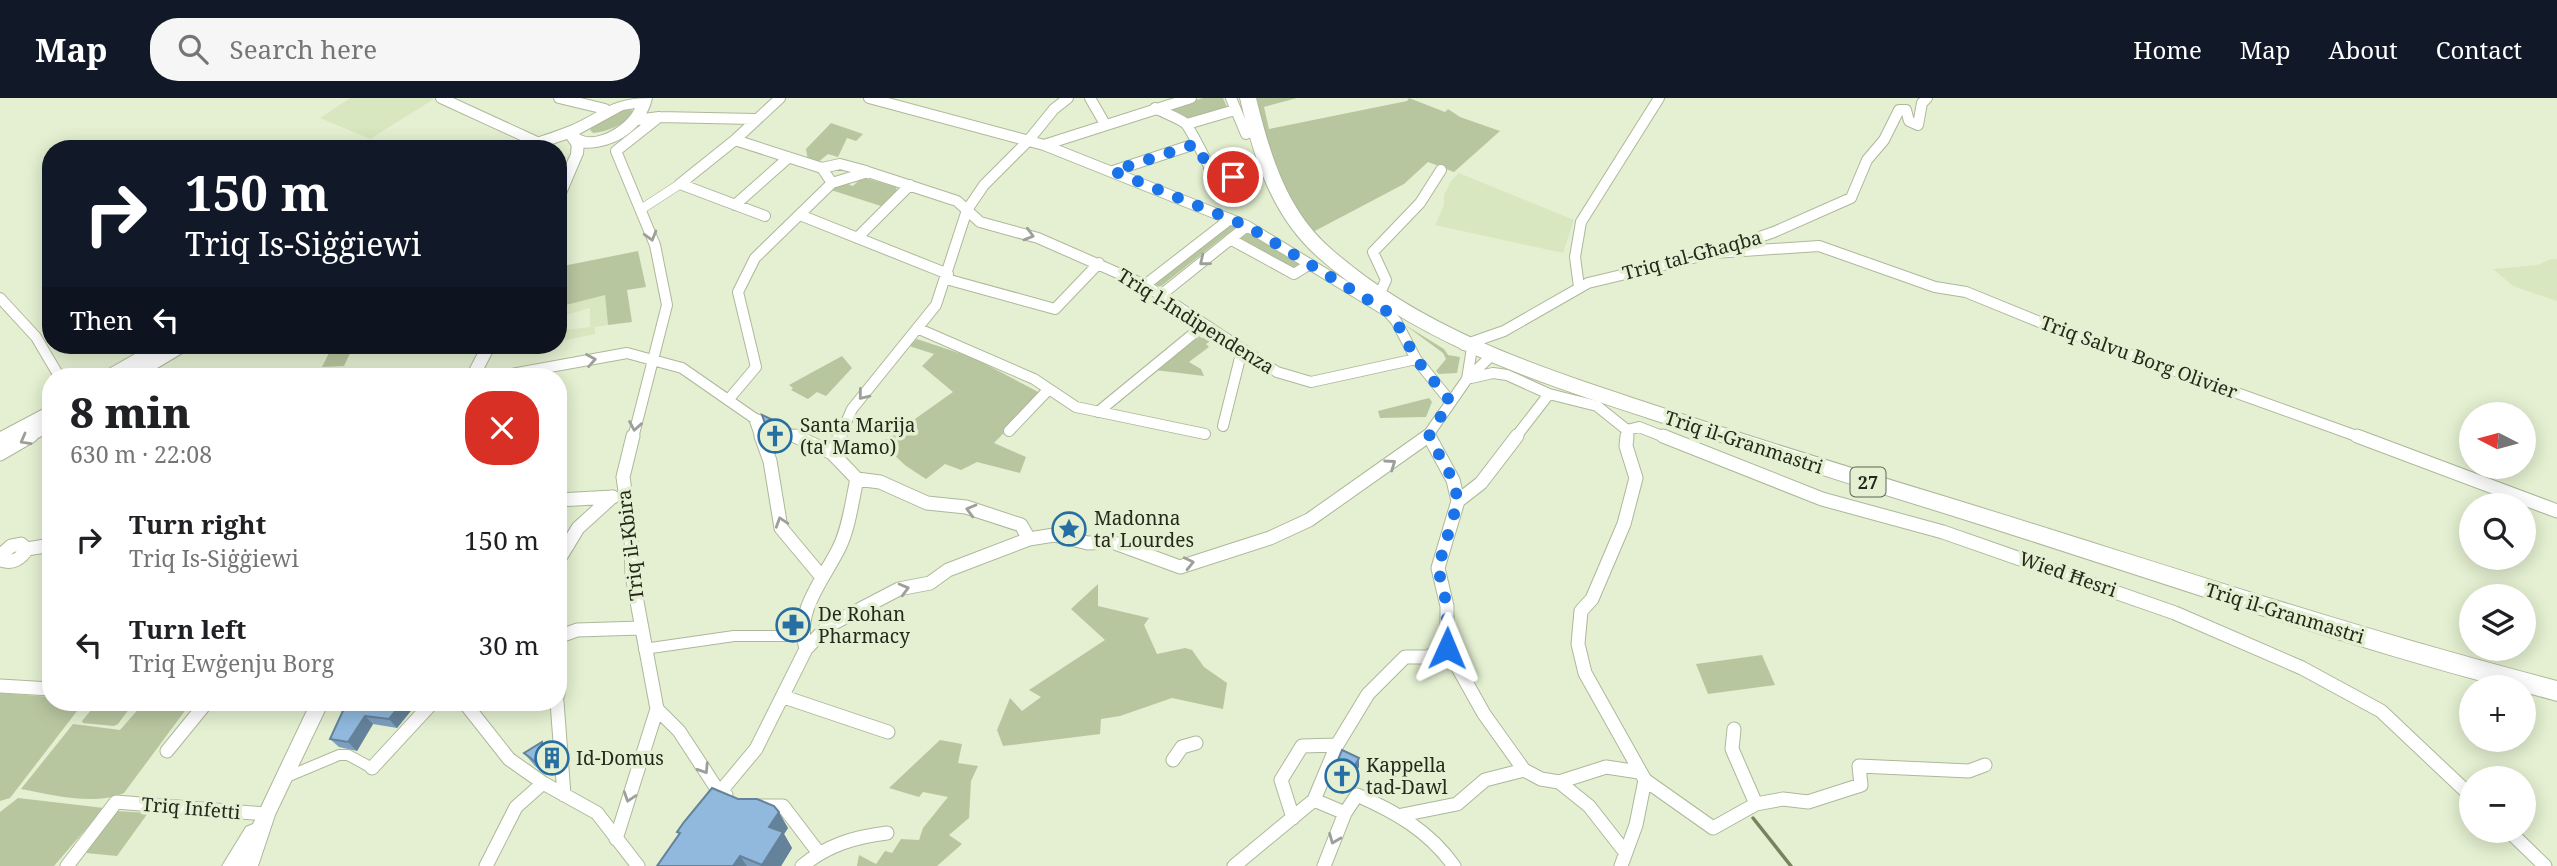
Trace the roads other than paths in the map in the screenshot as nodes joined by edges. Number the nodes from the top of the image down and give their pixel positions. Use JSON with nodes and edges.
{"nodes":[{"id":1,"x":441,"y":98,"type":"edge"},
{"id":2,"x":559,"y":98,"type":"edge"},
{"id":3,"x":780,"y":98,"type":"edge"},
{"id":4,"x":869,"y":98,"type":"edge"},
{"id":5,"x":1045,"y":98,"type":"edge"},
{"id":6,"x":1068,"y":98,"type":"edge"},
{"id":7,"x":1090,"y":98,"type":"edge"},
{"id":8,"x":1191,"y":98,"type":"edge"},
{"id":9,"x":1231,"y":98,"type":"edge"},
{"id":10,"x":1659,"y":98,"type":"edge"},
{"id":11,"x":1927,"y":98,"type":"edge"},
{"id":12,"x":1242,"y":104,"type":"edge"},
{"id":13,"x":629,"y":105,"type":"edge"},
{"id":14,"x":1156,"y":108,"type":"junction"},
{"id":15,"x":1054,"y":109,"type":"junction"},
{"id":16,"x":659,"y":117,"type":"junction"},
{"id":17,"x":755,"y":119,"type":"junction"},
{"id":18,"x":1105,"y":124,"type":"junction"},
{"id":19,"x":1187,"y":124,"type":"junction"},
{"id":20,"x":1246,"y":134,"type":"dead end"},
{"id":21,"x":578,"y":136,"type":"junction"},
{"id":22,"x":522,"y":140,"type":"edge"},
{"id":23,"x":552,"y":140,"type":"edge"},
{"id":24,"x":564,"y":140,"type":"edge"},
{"id":25,"x":602,"y":140,"type":"junction"},
{"id":26,"x":735,"y":140,"type":"junction"},
{"id":27,"x":1028,"y":141,"type":"junction"},
{"id":28,"x":1195,"y":144,"type":"junction"},
{"id":29,"x":1044,"y":145,"type":"junction"},
{"id":30,"x":788,"y":158,"type":"junction"},
{"id":31,"x":573,"y":165,"type":"junction"},
{"id":32,"x":1208,"y":165,"type":"dead end"},
{"id":33,"x":822,"y":168,"type":"junction"},
{"id":34,"x":1441,"y":170,"type":"dead end"},
{"id":35,"x":1113,"y":171,"type":"junction"},
{"id":36,"x":868,"y":172,"type":"junction"},
{"id":37,"x":567,"y":177,"type":"edge"},
{"id":38,"x":832,"y":183,"type":"junction"},
{"id":39,"x":680,"y":184,"type":"junction"},
{"id":40,"x":910,"y":185,"type":"junction"},
{"id":41,"x":735,"y":205,"type":"junction"},
{"id":42,"x":643,"y":208,"type":"junction"},
{"id":43,"x":967,"y":210,"type":"junction"},
{"id":44,"x":800,"y":215,"type":"junction"},
{"id":45,"x":765,"y":216,"type":"dead end"},
{"id":46,"x":1230,"y":219,"type":"junction"},
{"id":47,"x":1247,"y":226,"type":"junction"},
{"id":48,"x":857,"y":238,"type":"junction"},
{"id":49,"x":1230,"y":239,"type":"junction"},
{"id":50,"x":1714,"y":253,"type":"junction"},
{"id":51,"x":1099,"y":263,"type":"junction"},
{"id":52,"x":1310,"y":264,"type":"junction"},
{"id":53,"x":947,"y":276,"type":"junction"},
{"id":54,"x":1145,"y":285,"type":"junction"},
{"id":55,"x":1583,"y":285,"type":"junction"},
{"id":56,"x":1380,"y":293,"type":"junction"},
{"id":57,"x":1161,"y":295,"type":"junction"},
{"id":58,"x":0,"y":298,"type":"edge"},
{"id":59,"x":1205,"y":325,"type":"junction"},
{"id":60,"x":919,"y":329,"type":"junction"},
{"id":61,"x":42,"y":347,"type":"edge"},
{"id":62,"x":1242,"y":350,"type":"junction"},
{"id":63,"x":1476,"y":350,"type":"junction"},
{"id":64,"x":150,"y":354,"type":"edge"},
{"id":65,"x":172,"y":354,"type":"edge"},
{"id":66,"x":1416,"y":359,"type":"junction"},
{"id":67,"x":651,"y":360,"type":"junction"},
{"id":68,"x":126,"y":368,"type":"edge"},
{"id":69,"x":148,"y":368,"type":"edge"},
{"id":70,"x":547,"y":368,"type":"edge"},
{"id":71,"x":1467,"y":379,"type":"junction"},
{"id":72,"x":1048,"y":390,"type":"junction"},
{"id":73,"x":1549,"y":394,"type":"junction"},
{"id":74,"x":729,"y":399,"type":"junction"},
{"id":75,"x":1450,"y":401,"type":"junction"},
{"id":76,"x":1098,"y":412,"type":"junction"},
{"id":77,"x":42,"y":417,"type":"edge"},
{"id":78,"x":754,"y":418,"type":"junction"},
{"id":79,"x":1223,"y":426,"type":"dead end"},
{"id":80,"x":42,"y":430,"type":"edge"},
{"id":81,"x":1627,"y":430,"type":"junction"},
{"id":82,"x":1009,"y":431,"type":"dead end"},
{"id":83,"x":1205,"y":434,"type":"dead end"},
{"id":84,"x":1429,"y":436,"type":"junction"},
{"id":85,"x":0,"y":441,"type":"edge"},
{"id":86,"x":832,"y":453,"type":"junction"},
{"id":87,"x":0,"y":454,"type":"edge"},
{"id":88,"x":857,"y":479,"type":"junction"},
{"id":89,"x":618,"y":495,"type":"junction"},
{"id":90,"x":567,"y":499,"type":"edge"},
{"id":91,"x":1458,"y":501,"type":"junction"},
{"id":92,"x":2557,"y":511,"type":"edge"},
{"id":93,"x":1029,"y":539,"type":"junction"},
{"id":94,"x":42,"y":546,"type":"edge"},
{"id":95,"x":567,"y":546,"type":"edge"},
{"id":96,"x":3,"y":555,"type":"edge"},
{"id":97,"x":821,"y":576,"type":"junction"},
{"id":98,"x":641,"y":628,"type":"junction"},
{"id":99,"x":567,"y":633,"type":"edge"},
{"id":100,"x":804,"y":643,"type":"junction"},
{"id":101,"x":1447,"y":648,"type":"junction"},
{"id":102,"x":644,"y":649,"type":"junction"},
{"id":103,"x":0,"y":685,"type":"edge"},
{"id":104,"x":42,"y":688,"type":"edge"},
{"id":105,"x":2557,"y":691,"type":"edge"},
{"id":106,"x":784,"y":697,"type":"junction"},
{"id":107,"x":657,"y":709,"type":"junction"},
{"id":108,"x":199,"y":711,"type":"edge"},
{"id":109,"x":316,"y":711,"type":"edge"},
{"id":110,"x":425,"y":711,"type":"edge"},
{"id":111,"x":471,"y":711,"type":"edge"},
{"id":112,"x":558,"y":711,"type":"edge"},
{"id":113,"x":1734,"y":729,"type":"dead end"},
{"id":114,"x":888,"y":732,"type":"dead end"},
{"id":115,"x":1196,"y":743,"type":"dead end"},
{"id":116,"x":1337,"y":745,"type":"junction"},
{"id":117,"x":167,"y":751,"type":"dead end"},
{"id":118,"x":1173,"y":760,"type":"dead end"},
{"id":119,"x":1985,"y":765,"type":"dead end"},
{"id":120,"x":372,"y":768,"type":"joint"},
{"id":121,"x":1524,"y":770,"type":"junction"},
{"id":122,"x":1642,"y":776,"type":"junction"},
{"id":123,"x":282,"y":779,"type":"junction"},
{"id":124,"x":1559,"y":782,"type":"junction"},
{"id":125,"x":543,"y":783,"type":"junction"},
{"id":126,"x":2459,"y":785,"type":"edge"},
{"id":127,"x":719,"y":792,"type":"junction"},
{"id":128,"x":564,"y":795,"type":"junction"},
{"id":129,"x":1314,"y":800,"type":"junction"},
{"id":130,"x":1756,"y":804,"type":"junction"},
{"id":131,"x":704,"y":812,"type":"edge"},
{"id":132,"x":1345,"y":813,"type":"junction"},
{"id":133,"x":266,"y":814,"type":"junction"},
{"id":134,"x":1402,"y":815,"type":"junction"},
{"id":135,"x":1293,"y":818,"type":"junction"},
{"id":136,"x":887,"y":833,"type":"dead end"},
{"id":137,"x":616,"y":839,"type":"junction"},
{"id":138,"x":2521,"y":843,"type":"edge"},
{"id":139,"x":818,"y":852,"type":"junction"},
{"id":140,"x":1623,"y":859,"type":"edge"},
{"id":141,"x":67,"y":866,"type":"edge"},
{"id":142,"x":232,"y":866,"type":"edge"},
{"id":143,"x":248,"y":866,"type":"edge"},
{"id":144,"x":486,"y":866,"type":"edge"},
{"id":145,"x":638,"y":866,"type":"edge"},
{"id":146,"x":802,"y":866,"type":"edge"},
{"id":147,"x":1234,"y":866,"type":"edge"},
{"id":148,"x":1324,"y":866,"type":"edge"},
{"id":149,"x":1454,"y":866,"type":"edge"},
{"id":150,"x":2545,"y":866,"type":"edge"}],
"edges":[{"from":1,"to":22,"type":"street"},
{"from":2,"to":13,"type":"street"},
{"from":3,"to":17,"type":"street"},
{"from":4,"to":27,"type":"street"},
{"from":5,"to":15,"type":"street"},
{"from":6,"to":15,"type":"street"},
{"from":7,"to":18,"type":"street"},
{"from":8,"to":14,"type":"street"},
{"from":9,"to":12,"type":"street"},
{"from":10,"to":55,"type":"street"},
{"from":11,"to":50,"type":"street","name":"Triq tal-Għaqba"},
{"from":12,"to":19,"type":"street"},
{"from":12,"to":20,"type":"street"},
{"from":12,"to":56,"type":"main road","name":"Triq il-Granmastri","number":"27"},
{"from":13,"to":16,"type":"street"},
{"from":13,"to":21,"type":"main road"},
{"from":13,"to":23,"type":"main road"},
{"from":13,"to":25,"type":"main road"},
{"from":14,"to":18,"type":"street"},
{"from":14,"to":19,"type":"street"},
{"from":15,"to":27,"type":"street"},
{"from":16,"to":17,"type":"street"},
{"from":16,"to":42,"type":"street","name":"Triq il-Kbira"},
{"from":17,"to":26,"type":"street"},
{"from":18,"to":29,"type":"street"},
{"from":19,"to":28,"type":"street"},
{"from":21,"to":24,"type":"main road"},
{"from":21,"to":25,"type":"main road"},
{"from":21,"to":31,"type":"street"},
{"from":25,"to":31,"type":"street"},
{"from":26,"to":30,"type":"street"},
{"from":26,"to":39,"type":"street"},
{"from":27,"to":29,"type":"street"},
{"from":27,"to":43,"type":"street"},
{"from":28,"to":32,"type":"street"},
{"from":28,"to":35,"type":"street"},
{"from":29,"to":35,"type":"street"},
{"from":30,"to":33,"type":"street"},
{"from":30,"to":41,"type":"street"},
{"from":31,"to":37,"type":"street"},
{"from":33,"to":36,"type":"street"},
{"from":33,"to":38,"type":"street"},
{"from":34,"to":56,"type":"street"},
{"from":35,"to":46,"type":"street"},
{"from":36,"to":38,"type":"street"},
{"from":36,"to":40,"type":"street","name":"Triq l-Indipendenza"},
{"from":38,"to":44,"type":"street"},
{"from":39,"to":41,"type":"street"},
{"from":39,"to":42,"type":"street"},
{"from":40,"to":43,"type":"street","name":"Triq l-Indipendenza"},
{"from":40,"to":48,"type":"street"},
{"from":41,"to":45,"type":"street"},
{"from":42,"to":67,"type":"street","name":"Triq il-Kbira","one_way":true},
{"from":43,"to":51,"type":"street","name":"Triq l-Indipendenza","one_way":true},
{"from":43,"to":53,"type":"street"},
{"from":44,"to":48,"type":"street"},
{"from":44,"to":74,"type":"street"},
{"from":46,"to":47,"type":"street"},
{"from":46,"to":54,"type":"street"},
{"from":47,"to":49,"type":"street"},
{"from":47,"to":52,"type":"street"},
{"from":48,"to":53,"type":"street"},
{"from":49,"to":52,"type":"street"},
{"from":49,"to":57,"type":"street","one_way":true},
{"from":50,"to":55,"type":"street","name":"Triq tal-Għaqba"},
{"from":50,"to":92,"type":"street","name":"Triq Salvu Borg Olivier"},
{"from":51,"to":53,"type":"street"},
{"from":51,"to":54,"type":"street","name":"Triq l-Indipendenza"},
{"from":52,"to":66,"type":"street"},
{"from":53,"to":60,"type":"street"},
{"from":54,"to":57,"type":"street","name":"Triq l-Indipendenza"},
{"from":55,"to":63,"type":"street","name":"Triq tal-Għaqba"},
{"from":56,"to":63,"type":"main road","name":"Triq il-Granmastri","number":"27"},
{"from":57,"to":59,"type":"street","name":"Triq l-Indipendenza"},
{"from":58,"to":61,"type":"street"},
{"from":59,"to":62,"type":"street","name":"Triq l-Indipendenza"},
{"from":59,"to":76,"type":"street"},
{"from":60,"to":72,"type":"street"},
{"from":60,"to":86,"type":"street","one_way":true},
{"from":62,"to":66,"type":"street","name":"Triq l-Indipendenza"},
{"from":62,"to":79,"type":"street"},
{"from":63,"to":71,"type":"street"},
{"from":63,"to":71,"type":"street"},
{"from":63,"to":105,"type":"main road","name":"Triq il-Granmastri","number":"27"},
{"from":64,"to":68,"type":"main road"},
{"from":65,"to":69,"type":"street"},
{"from":66,"to":75,"type":"street"},
{"from":70,"to":67,"type":"street","one_way":true},
{"from":67,"to":74,"type":"street"},
{"from":67,"to":89,"type":"street","name":"Triq il-Kbira","one_way":true},
{"from":71,"to":73,"type":"street"},
{"from":71,"to":75,"type":"street"},
{"from":72,"to":76,"type":"street"},
{"from":72,"to":82,"type":"street"},
{"from":73,"to":81,"type":"street"},
{"from":73,"to":91,"type":"street"},
{"from":74,"to":78,"type":"street"},
{"from":75,"to":84,"type":"street"},
{"from":76,"to":83,"type":"street"},
{"from":77,"to":85,"type":"main road"},
{"from":78,"to":86,"type":"street"},
{"from":97,"to":78,"type":"street","one_way":true},
{"from":80,"to":87,"type":"street","one_way":true},
{"from":81,"to":122,"type":"street"},
{"from":81,"to":126,"type":"street","name":"Wied Ħesri"},
{"from":84,"to":91,"type":"street"},
{"from":93,"to":84,"type":"street","one_way":true},
{"from":86,"to":88,"type":"street"},
{"from":93,"to":88,"type":"street","one_way":true},
{"from":88,"to":97,"type":"street"},
{"from":89,"to":90,"type":"street"},
{"from":89,"to":95,"type":"street"},
{"from":89,"to":98,"type":"street","name":"Triq il-Kbira"},
{"from":91,"to":101,"type":"street"},
{"from":100,"to":93,"type":"street","one_way":true},
{"from":94,"to":96,"type":"street"},
{"from":97,"to":100,"type":"street"},
{"from":98,"to":99,"type":"street"},
{"from":98,"to":102,"type":"street","name":"Triq il-Kbira"},
{"from":100,"to":102,"type":"street"},
{"from":100,"to":106,"type":"street"},
{"from":101,"to":116,"type":"street"},
{"from":101,"to":121,"type":"street"},
{"from":102,"to":107,"type":"street","name":"Triq il-Kbira"},
{"from":103,"to":104,"type":"street"},
{"from":106,"to":114,"type":"street"},
{"from":106,"to":127,"type":"street"},
{"from":107,"to":127,"type":"street","one_way":true},
{"from":107,"to":137,"type":"street","name":"Triq il-Kbira","one_way":true},
{"from":108,"to":117,"type":"street"},
{"from":109,"to":123,"type":"street"},
{"from":110,"to":120,"type":"street"},
{"from":111,"to":125,"type":"street"},
{"from":112,"to":128,"type":"street"},
{"from":113,"to":130,"type":"street"},
{"from":115,"to":118,"type":"street"},
{"from":116,"to":129,"type":"street"},
{"from":116,"to":135,"type":"street"},
{"from":119,"to":130,"type":"street"},
{"from":120,"to":123,"type":"street"},
{"from":121,"to":124,"type":"street"},
{"from":121,"to":134,"type":"street"},
{"from":122,"to":124,"type":"street"},
{"from":122,"to":130,"type":"street"},
{"from":122,"to":140,"type":"street"},
{"from":123,"to":133,"type":"street"},
{"from":124,"to":140,"type":"street"},
{"from":125,"to":128,"type":"street"},
{"from":125,"to":144,"type":"street"},
{"from":127,"to":131,"type":"street"},
{"from":127,"to":139,"type":"street"},
{"from":128,"to":137,"type":"street"},
{"from":129,"to":132,"type":"street"},
{"from":129,"to":135,"type":"street"},
{"from":132,"to":134,"type":"street"},
{"from":132,"to":148,"type":"street","one_way":true},
{"from":133,"to":141,"type":"street","name":"Triq Infetti"},
{"from":133,"to":142,"type":"street"},
{"from":133,"to":143,"type":"street"},
{"from":134,"to":149,"type":"street"},
{"from":135,"to":147,"type":"street"},
{"from":136,"to":139,"type":"street"},
{"from":137,"to":145,"type":"street"},
{"from":138,"to":150,"type":"street"},
{"from":139,"to":146,"type":"street"}]}
